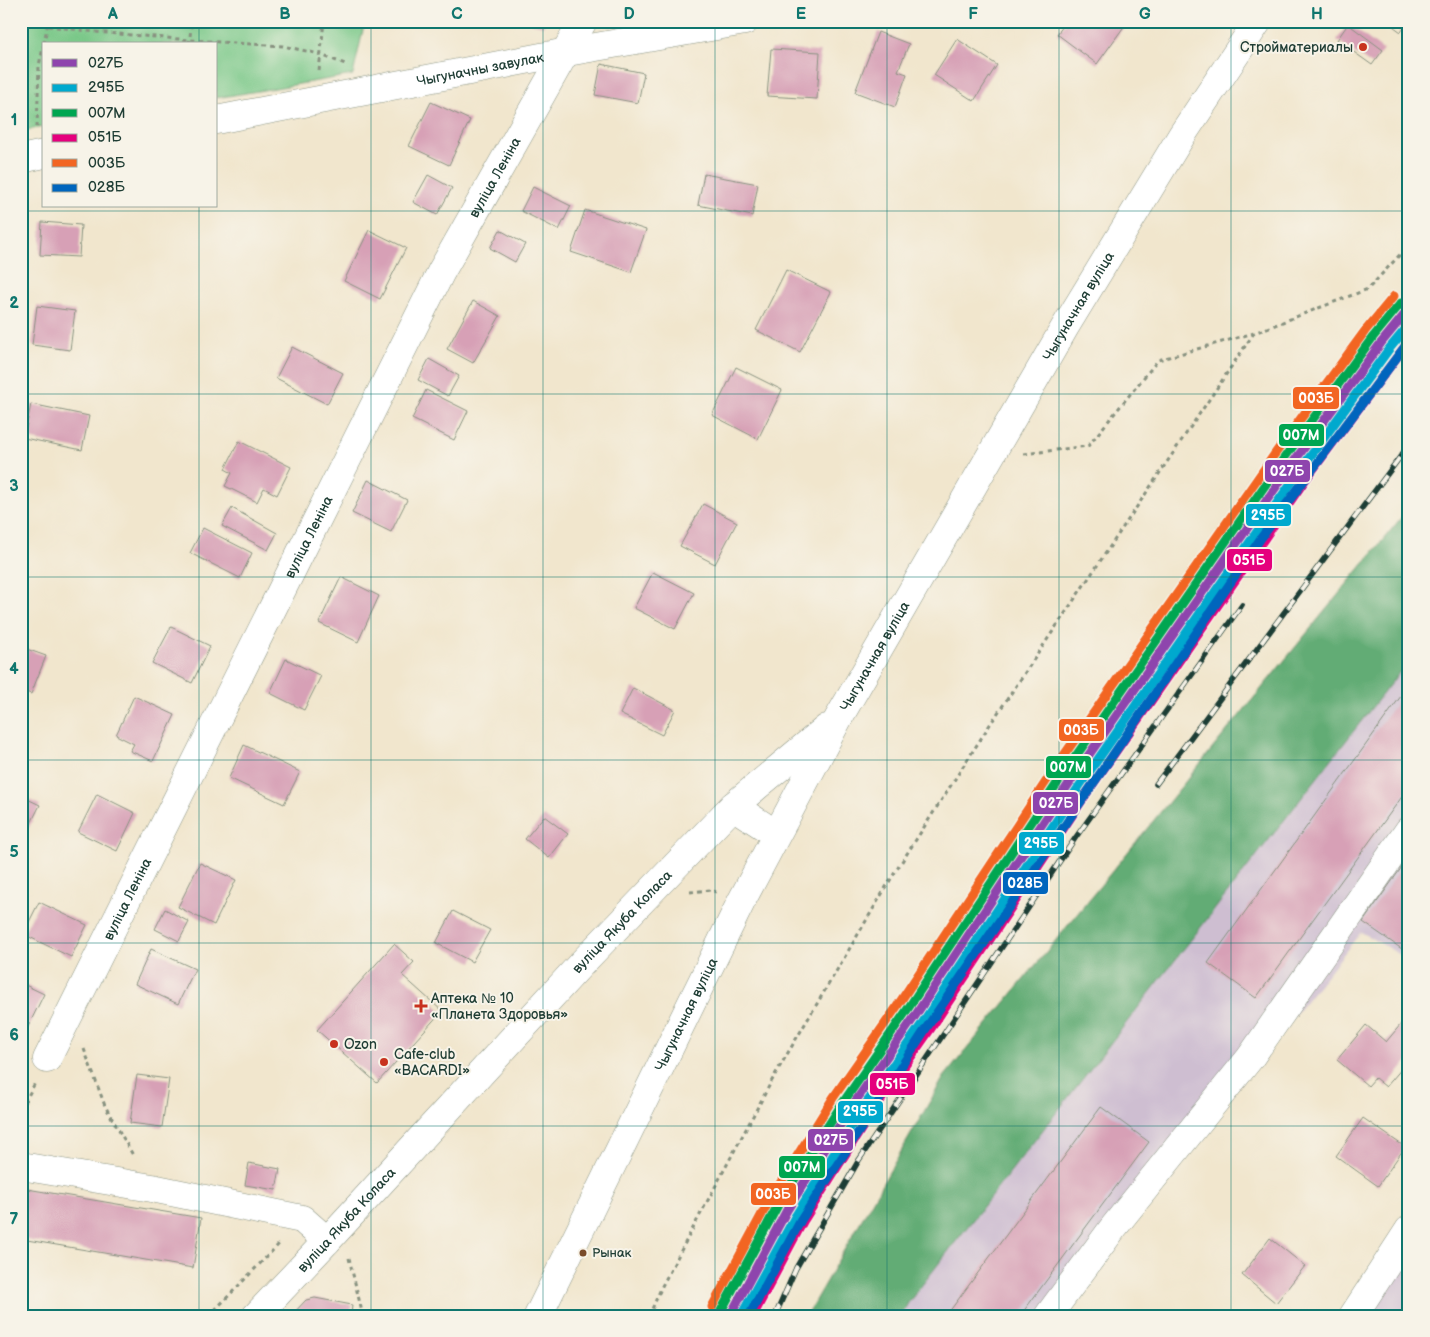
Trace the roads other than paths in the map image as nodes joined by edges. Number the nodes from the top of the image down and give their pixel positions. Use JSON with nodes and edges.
{"nodes":[{"id":1,"x":583,"y":21,"type":"edge"},
{"id":2,"x":745,"y":21,"type":"edge"},
{"id":3,"x":1258,"y":21,"type":"edge"},
{"id":4,"x":567,"y":52,"type":"junction"},
{"id":5,"x":218,"y":120,"type":"edge"},
{"id":6,"x":40,"y":143,"type":"edge"},
{"id":7,"x":21,"y":158,"type":"edge"},
{"id":8,"x":838,"y":719,"type":"junction"},
{"id":9,"x":734,"y":806,"type":"junction"},
{"id":10,"x":1409,"y":830,"type":"edge"},
{"id":11,"x":776,"y":834,"type":"junction"},
{"id":12,"x":48,"y":1059,"type":"dead end"},
{"id":13,"x":21,"y":1166,"type":"edge"},
{"id":14,"x":1409,"y":1230,"type":"edge"},
{"id":15,"x":327,"y":1241,"type":"junction"},
{"id":16,"x":256,"y":1316,"type":"edge"},
{"id":17,"x":538,"y":1316,"type":"edge"},
{"id":18,"x":1048,"y":1316,"type":"edge"},
{"id":19,"x":1352,"y":1316,"type":"edge"}],
"edges":[{"from":1,"to":4,"type":"street","name":"вуліца Леніна"},
{"from":2,"to":4,"type":"street","name":"Чыгуначны завулак"},
{"from":3,"to":8,"type":"street","name":"Чыгуначная вуліца"},
{"from":4,"to":5,"type":"street","name":"Чыгуначны завулак"},
{"from":4,"to":12,"type":"street","name":"вуліца Леніна"},
{"from":6,"to":7,"type":"street"},
{"from":8,"to":9,"type":"street","name":"вуліца Якуба Коласа"},
{"from":8,"to":11,"type":"street","name":"Чыгуначная вуліца"},
{"from":9,"to":11,"type":"street"},
{"from":9,"to":15,"type":"street","name":"вуліца Якуба Коласа"},
{"from":10,"to":18,"type":"street"},
{"from":11,"to":17,"type":"street","name":"Чыгуначная вуліца"},
{"from":13,"to":15,"type":"street"},
{"from":14,"to":19,"type":"street"},
{"from":15,"to":16,"type":"street","name":"вуліца Якуба Коласа"}]}
